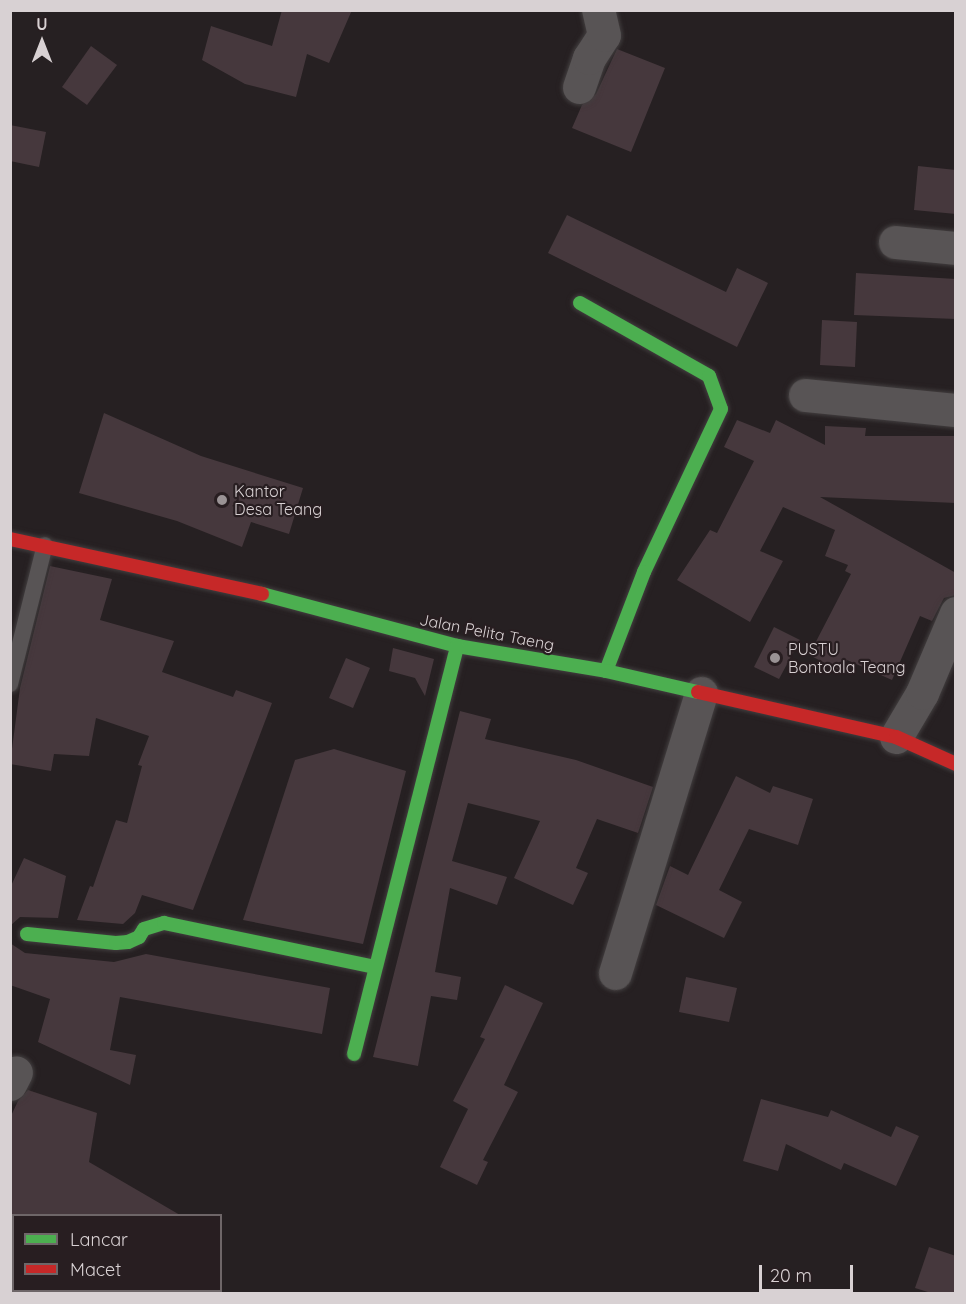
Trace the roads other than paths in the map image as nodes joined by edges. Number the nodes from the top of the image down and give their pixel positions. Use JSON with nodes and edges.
{"nodes":[{"id":1,"x":598,"y":10,"type":"edge"},
{"id":2,"x":579,"y":87,"type":"dead end"},
{"id":3,"x":894,"y":242,"type":"dead end"},
{"id":4,"x":956,"y":248,"type":"edge"},
{"id":5,"x":580,"y":303,"type":"dead end"},
{"id":6,"x":805,"y":395,"type":"dead end"},
{"id":7,"x":956,"y":410,"type":"edge"},
{"id":8,"x":10,"y":539,"type":"edge"},
{"id":9,"x":45,"y":545,"type":"junction"},
{"id":10,"x":956,"y":613,"type":"edge"},
{"id":11,"x":457,"y":646,"type":"junction"},
{"id":12,"x":606,"y":671,"type":"junction"},
{"id":13,"x":10,"y":684,"type":"edge"},
{"id":14,"x":701,"y":693,"type":"junction"},
{"id":15,"x":896,"y":737,"type":"junction"},
{"id":16,"x":956,"y":764,"type":"edge"},
{"id":17,"x":27,"y":934,"type":"dead end"},
{"id":18,"x":374,"y":967,"type":"junction"},
{"id":19,"x":615,"y":974,"type":"dead end"},
{"id":20,"x":354,"y":1054,"type":"dead end"}],
"edges":[{"from":1,"to":2,"type":"street"},
{"from":3,"to":4,"type":"street"},
{"from":5,"to":12,"type":"street"},
{"from":6,"to":7,"type":"street"},
{"from":8,"to":9,"type":"street","name":"Jalan Pelita Taeng"},
{"from":9,"to":11,"type":"street","name":"Jalan Pelita Taeng"},
{"from":9,"to":13,"type":"lane"},
{"from":10,"to":15,"type":"street"},
{"from":11,"to":12,"type":"street","name":"Jalan Pelita Taeng"},
{"from":11,"to":18,"type":"street"},
{"from":12,"to":14,"type":"street","name":"Jalan Pelita Taeng"},
{"from":14,"to":15,"type":"street","name":"Jalan Pelita Taeng"},
{"from":14,"to":19,"type":"street"},
{"from":15,"to":16,"type":"street","name":"Jalan Pelita Taeng"},
{"from":17,"to":18,"type":"street"},
{"from":18,"to":20,"type":"street"}]}
